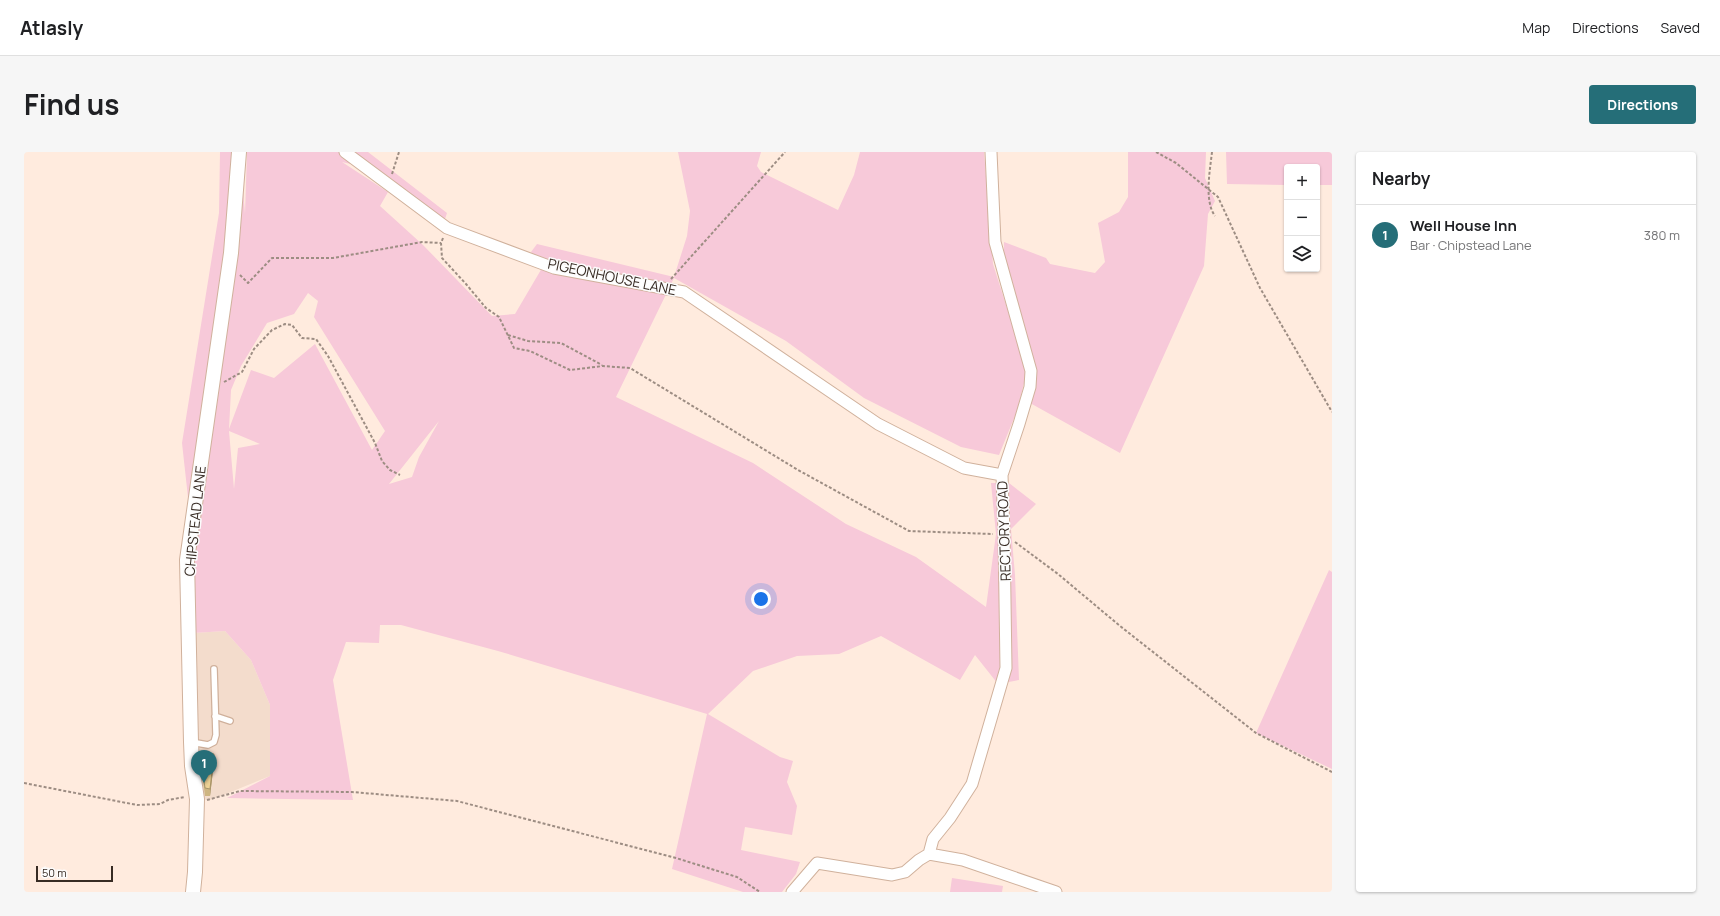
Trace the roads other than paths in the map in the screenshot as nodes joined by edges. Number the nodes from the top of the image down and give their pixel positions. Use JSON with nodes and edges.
{"nodes":[{"id":1,"x":239,"y":152,"type":"edge"},
{"id":2,"x":345,"y":152,"type":"edge"},
{"id":3,"x":990,"y":152,"type":"edge"},
{"id":4,"x":1002,"y":475,"type":"junction"},
{"id":5,"x":214,"y":669,"type":"dead end"},
{"id":6,"x":215,"y":716,"type":"junction"},
{"id":7,"x":230,"y":721,"type":"dead end"},
{"id":8,"x":191,"y":742,"type":"junction"},
{"id":9,"x":929,"y":854,"type":"junction"},
{"id":10,"x":1035,"y":888,"type":"edge"},
{"id":11,"x":193,"y":892,"type":"edge"},
{"id":12,"x":792,"y":892,"type":"edge"},
{"id":13,"x":1056,"y":892,"type":"edge"}],
"edges":[{"from":1,"to":8,"type":"street","name":"CHIPSTEAD LANE"},
{"from":2,"to":4,"type":"street","name":"PIGEONHOUSE LANE"},
{"from":3,"to":4,"type":"street","name":"RECTORY ROAD"},
{"from":4,"to":9,"type":"street","name":"RECTORY ROAD"},
{"from":5,"to":6,"type":"lane"},
{"from":6,"to":7,"type":"lane"},
{"from":6,"to":8,"type":"lane"},
{"from":8,"to":11,"type":"street","name":"CHIPSTEAD LANE"},
{"from":9,"to":10,"type":"street"},
{"from":9,"to":12,"type":"street"},
{"from":10,"to":13,"type":"street"}]}
